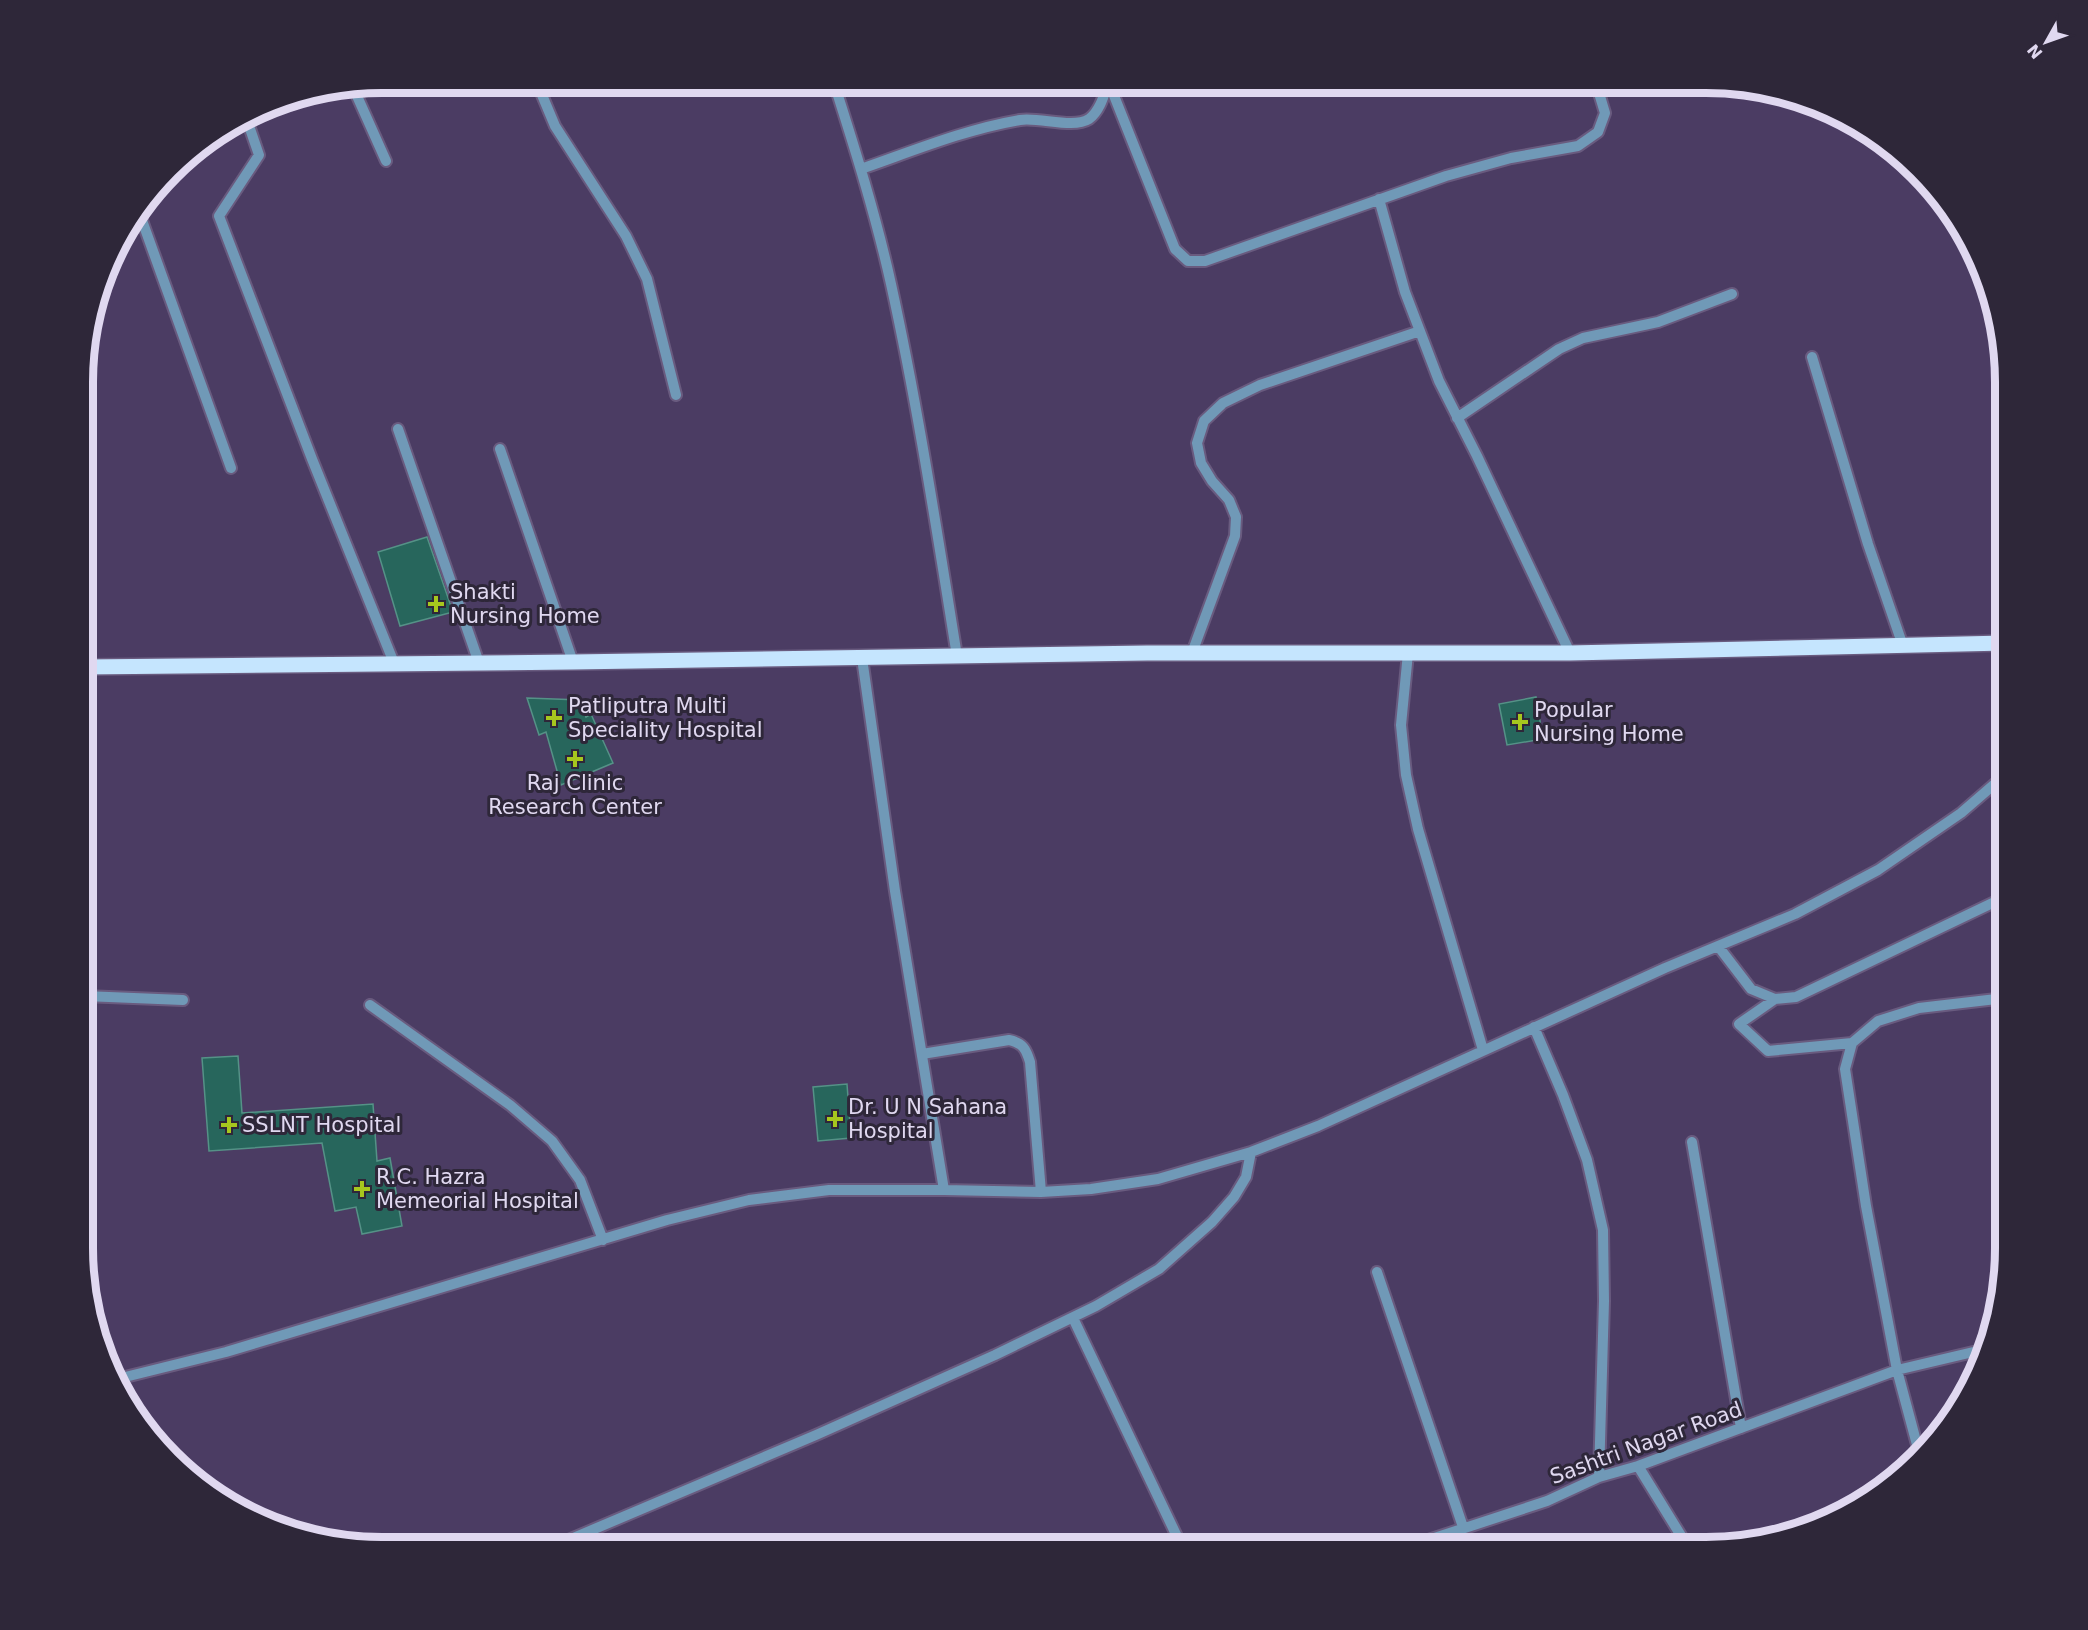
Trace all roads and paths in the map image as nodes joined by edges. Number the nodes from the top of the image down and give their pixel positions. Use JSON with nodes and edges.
{"nodes":[{"id":1,"x":542,"y":93,"type":"edge"},
{"id":2,"x":837,"y":93,"type":"edge"},
{"id":3,"x":1105,"y":93,"type":"edge"},
{"id":4,"x":1113,"y":93,"type":"edge"},
{"id":5,"x":1599,"y":93,"type":"edge"},
{"id":6,"x":356,"y":94,"type":"edge"},
{"id":7,"x":249,"y":126,"type":"edge"},
{"id":8,"x":386,"y":161,"type":"dead end"},
{"id":9,"x":861,"y":168,"type":"junction"},
{"id":10,"x":1379,"y":199,"type":"junction"},
{"id":11,"x":142,"y":221,"type":"edge"},
{"id":12,"x":1732,"y":294,"type":"dead end"},
{"id":13,"x":1420,"y":331,"type":"junction"},
{"id":14,"x":1812,"y":357,"type":"dead end"},
{"id":15,"x":676,"y":395,"type":"dead end"},
{"id":16,"x":1457,"y":418,"type":"junction"},
{"id":17,"x":398,"y":429,"type":"dead end"},
{"id":18,"x":500,"y":449,"type":"dead end"},
{"id":19,"x":231,"y":468,"type":"dead end"},
{"id":20,"x":1995,"y":643,"type":"edge"},
{"id":21,"x":1903,"y":646,"type":"junction"},
{"id":22,"x":1192,"y":653,"type":"junction"},
{"id":23,"x":1408,"y":653,"type":"junction"},
{"id":24,"x":1570,"y":653,"type":"junction"},
{"id":25,"x":957,"y":656,"type":"junction"},
{"id":26,"x":862,"y":658,"type":"junction"},
{"id":27,"x":573,"y":662,"type":"junction"},
{"id":28,"x":394,"y":663,"type":"junction"},
{"id":29,"x":479,"y":663,"type":"junction"},
{"id":30,"x":93,"y":667,"type":"edge"},
{"id":31,"x":1995,"y":784,"type":"edge"},
{"id":32,"x":1995,"y":902,"type":"edge"},
{"id":33,"x":1718,"y":946,"type":"junction"},
{"id":34,"x":93,"y":996,"type":"edge"},
{"id":35,"x":1775,"y":999,"type":"junction"},
{"id":36,"x":1995,"y":999,"type":"edge"},
{"id":37,"x":183,"y":1000,"type":"dead end"},
{"id":38,"x":370,"y":1005,"type":"dead end"},
{"id":39,"x":1534,"y":1027,"type":"junction"},
{"id":40,"x":1852,"y":1043,"type":"junction"},
{"id":41,"x":1483,"y":1050,"type":"junction"},
{"id":42,"x":922,"y":1054,"type":"junction"},
{"id":43,"x":1692,"y":1142,"type":"dead end"},
{"id":44,"x":1251,"y":1152,"type":"junction"},
{"id":45,"x":944,"y":1190,"type":"junction"},
{"id":46,"x":1041,"y":1192,"type":"junction"},
{"id":47,"x":603,"y":1240,"type":"junction"},
{"id":48,"x":1377,"y":1272,"type":"dead end"},
{"id":49,"x":1073,"y":1318,"type":"junction"},
{"id":50,"x":1976,"y":1351,"type":"edge"},
{"id":51,"x":1897,"y":1370,"type":"junction"},
{"id":52,"x":124,"y":1377,"type":"edge"},
{"id":53,"x":1741,"y":1428,"type":"junction"},
{"id":54,"x":1917,"y":1445,"type":"edge"},
{"id":55,"x":1638,"y":1466,"type":"junction"},
{"id":56,"x":1599,"y":1477,"type":"junction"},
{"id":57,"x":1463,"y":1527,"type":"junction"},
{"id":58,"x":578,"y":1536,"type":"edge"},
{"id":59,"x":1177,"y":1537,"type":"edge"},
{"id":60,"x":1435,"y":1537,"type":"edge"},
{"id":61,"x":1681,"y":1537,"type":"edge"}],
"edges":[{"from":1,"to":15,"type":"street"},
{"from":2,"to":9,"type":"street"},
{"from":3,"to":9,"type":"street"},
{"from":4,"to":10,"type":"street"},
{"from":5,"to":10,"type":"street"},
{"from":6,"to":8,"type":"street"},
{"from":7,"to":28,"type":"street"},
{"from":9,"to":25,"type":"street"},
{"from":10,"to":13,"type":"street"},
{"from":11,"to":19,"type":"street"},
{"from":12,"to":16,"type":"street"},
{"from":13,"to":16,"type":"street"},
{"from":13,"to":22,"type":"street"},
{"from":14,"to":21,"type":"street"},
{"from":16,"to":24,"type":"street"},
{"from":17,"to":29,"type":"street"},
{"from":18,"to":27,"type":"street"},
{"from":20,"to":21,"type":"main road"},
{"from":21,"to":24,"type":"main road"},
{"from":22,"to":23,"type":"main road"},
{"from":22,"to":25,"type":"main road"},
{"from":23,"to":24,"type":"main road"},
{"from":23,"to":41,"type":"street"},
{"from":25,"to":26,"type":"main road"},
{"from":26,"to":27,"type":"main road"},
{"from":26,"to":42,"type":"street"},
{"from":27,"to":29,"type":"main road"},
{"from":28,"to":29,"type":"main road"},
{"from":28,"to":30,"type":"main road"},
{"from":31,"to":33,"type":"street"},
{"from":32,"to":35,"type":"street"},
{"from":33,"to":35,"type":"street"},
{"from":33,"to":39,"type":"street"},
{"from":34,"to":37,"type":"street"},
{"from":35,"to":40,"type":"street"},
{"from":36,"to":40,"type":"street"},
{"from":38,"to":47,"type":"street"},
{"from":39,"to":41,"type":"street"},
{"from":39,"to":56,"type":"street"},
{"from":40,"to":51,"type":"street"},
{"from":41,"to":44,"type":"street"},
{"from":42,"to":45,"type":"street"},
{"from":42,"to":46,"type":"street"},
{"from":43,"to":53,"type":"street"},
{"from":44,"to":46,"type":"street"},
{"from":44,"to":49,"type":"street"},
{"from":45,"to":46,"type":"street"},
{"from":45,"to":47,"type":"street"},
{"from":47,"to":52,"type":"street"},
{"from":48,"to":57,"type":"street"},
{"from":49,"to":58,"type":"street"},
{"from":49,"to":59,"type":"street"},
{"from":50,"to":51,"type":"street","name":"Sashtri Nagar Road"},
{"from":51,"to":53,"type":"street","name":"Sashtri Nagar Road"},
{"from":51,"to":54,"type":"street"},
{"from":53,"to":55,"type":"street","name":"Sashtri Nagar Road"},
{"from":55,"to":56,"type":"street","name":"Sashtri Nagar Road"},
{"from":55,"to":61,"type":"street"},
{"from":56,"to":57,"type":"street","name":"Sashtri Nagar Road"},
{"from":57,"to":60,"type":"street","name":"Sashtri Nagar Road"}]}
